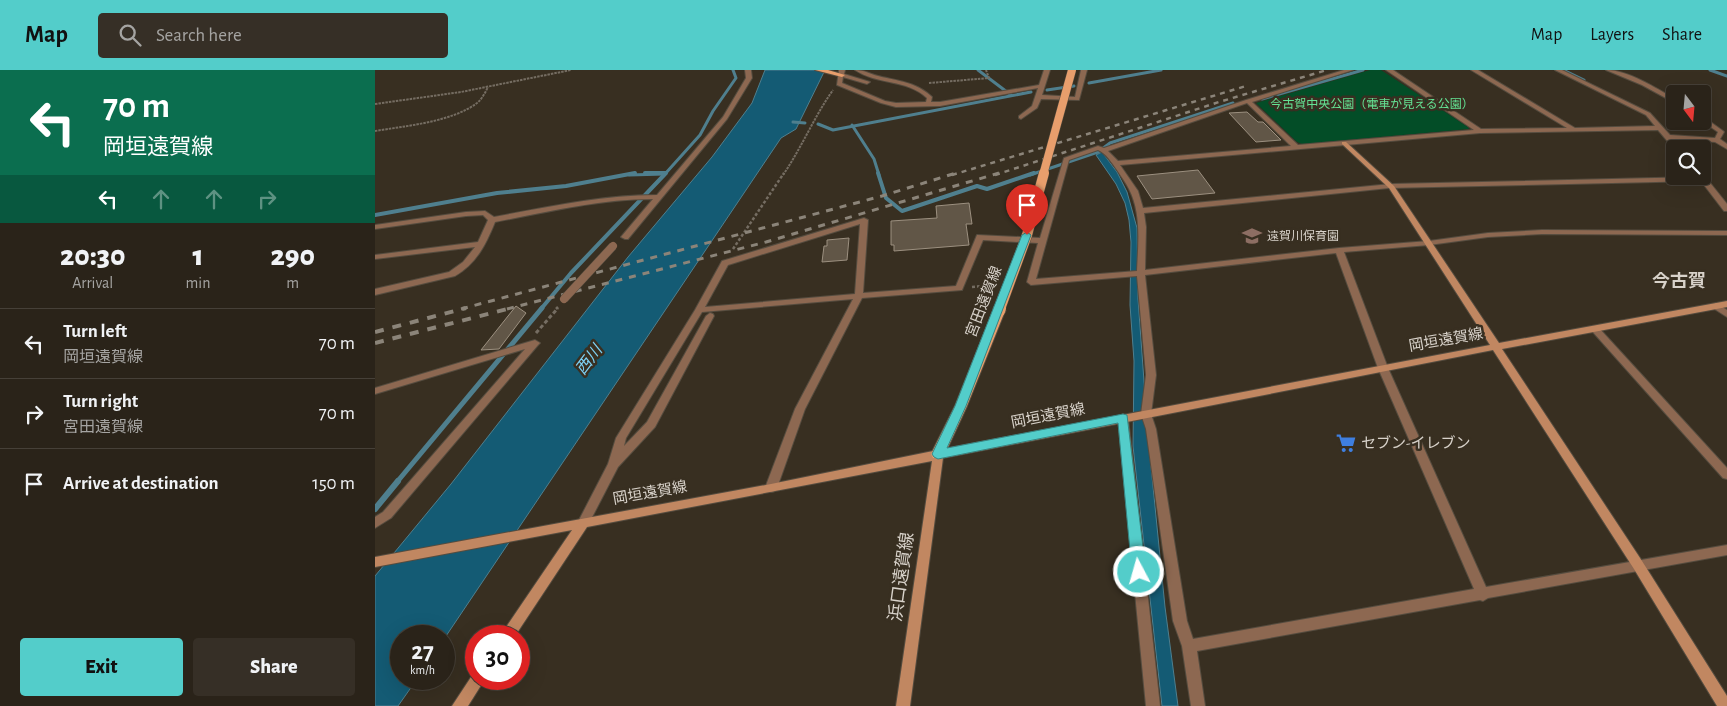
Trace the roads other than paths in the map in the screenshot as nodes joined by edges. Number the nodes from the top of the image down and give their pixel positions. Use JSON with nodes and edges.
{"nodes":[{"id":1,"x":747,"y":70,"type":"edge"},
{"id":2,"x":817,"y":70,"type":"edge"},
{"id":3,"x":858,"y":70,"type":"edge"},
{"id":4,"x":1047,"y":70,"type":"edge"},
{"id":5,"x":1072,"y":70,"type":"edge"},
{"id":6,"x":1084,"y":70,"type":"edge"},
{"id":7,"x":1350,"y":70,"type":"edge"},
{"id":8,"x":1389,"y":70,"type":"edge"},
{"id":9,"x":1475,"y":70,"type":"edge"},
{"id":10,"x":1557,"y":70,"type":"edge"},
{"id":11,"x":1609,"y":70,"type":"edge"},
{"id":12,"x":842,"y":73,"type":"edge"},
{"id":13,"x":867,"y":82,"type":"dead end"},
{"id":14,"x":1042,"y":86,"type":"junction"},
{"id":15,"x":1666,"y":96,"type":"edge"},
{"id":16,"x":1038,"y":97,"type":"junction"},
{"id":17,"x":1248,"y":101,"type":"junction"},
{"id":18,"x":929,"y":104,"type":"junction"},
{"id":19,"x":1021,"y":117,"type":"dead end"},
{"id":20,"x":1711,"y":125,"type":"edge"},
{"id":21,"x":1661,"y":128,"type":"junction"},
{"id":22,"x":1574,"y":129,"type":"junction"},
{"id":23,"x":1480,"y":131,"type":"junction"},
{"id":24,"x":1668,"y":137,"type":"junction"},
{"id":25,"x":1670,"y":140,"type":"edge"},
{"id":26,"x":1717,"y":140,"type":"junction"},
{"id":27,"x":1344,"y":143,"type":"junction"},
{"id":28,"x":1727,"y":147,"type":"edge"},
{"id":29,"x":1296,"y":148,"type":"junction"},
{"id":30,"x":1104,"y":150,"type":"junction"},
{"id":31,"x":1116,"y":163,"type":"junction"},
{"id":32,"x":1666,"y":179,"type":"edge"},
{"id":33,"x":1708,"y":185,"type":"edge"},
{"id":34,"x":1392,"y":186,"type":"junction"},
{"id":35,"x":657,"y":197,"type":"junction"},
{"id":36,"x":1727,"y":209,"type":"edge"},
{"id":37,"x":1139,"y":211,"type":"junction"},
{"id":38,"x":492,"y":220,"type":"junction"},
{"id":39,"x":375,"y":227,"type":"edge"},
{"id":40,"x":1727,"y":233,"type":"edge"},
{"id":41,"x":625,"y":237,"type":"dead end"},
{"id":42,"x":1043,"y":241,"type":"junction"},
{"id":43,"x":482,"y":244,"type":"junction"},
{"id":44,"x":1429,"y":244,"type":"junction"},
{"id":45,"x":613,"y":246,"type":"dead end"},
{"id":46,"x":1339,"y":250,"type":"junction"},
{"id":47,"x":375,"y":257,"type":"edge"},
{"id":48,"x":1141,"y":273,"type":"junction"},
{"id":49,"x":375,"y":292,"type":"edge"},
{"id":50,"x":859,"y":296,"type":"junction"},
{"id":51,"x":565,"y":299,"type":"road end"},
{"id":52,"x":1727,"y":304,"type":"edge"},
{"id":53,"x":1716,"y":306,"type":"junction"},
{"id":54,"x":699,"y":310,"type":"junction"},
{"id":55,"x":1727,"y":314,"type":"edge"},
{"id":56,"x":711,"y":316,"type":"dead end"},
{"id":57,"x":1595,"y":328,"type":"junction"},
{"id":58,"x":1498,"y":347,"type":"junction"},
{"id":59,"x":1383,"y":368,"type":"junction"},
{"id":60,"x":375,"y":391,"type":"edge"},
{"id":61,"x":1146,"y":414,"type":"junction"},
{"id":62,"x":1123,"y":418,"type":"junction"},
{"id":63,"x":938,"y":454,"type":"junction"},
{"id":64,"x":614,"y":464,"type":"junction"},
{"id":65,"x":1727,"y":475,"type":"edge"},
{"id":66,"x":771,"y":488,"type":"junction"},
{"id":67,"x":585,"y":522,"type":"junction"},
{"id":68,"x":375,"y":523,"type":"edge"},
{"id":69,"x":1727,"y":550,"type":"edge"},
{"id":70,"x":375,"y":562,"type":"edge"},
{"id":71,"x":1638,"y":565,"type":"junction"},
{"id":72,"x":1483,"y":595,"type":"junction"},
{"id":73,"x":515,"y":625,"type":"edge"},
{"id":74,"x":1189,"y":646,"type":"junction"},
{"id":75,"x":470,"y":690,"type":"edge"},
{"id":76,"x":459,"y":706,"type":"edge"},
{"id":77,"x":903,"y":706,"type":"edge"},
{"id":78,"x":1153,"y":706,"type":"edge"},
{"id":79,"x":1197,"y":706,"type":"edge"},
{"id":80,"x":1725,"y":706,"type":"edge"}],
"edges":[{"from":1,"to":35,"type":"street"},
{"from":2,"to":12,"type":"main road"},
{"from":3,"to":18,"type":"street"},
{"from":4,"to":14,"type":"street"},
{"from":5,"to":63,"type":"main road","name":"宮田遠賀線","bridge":true},
{"from":6,"to":16,"type":"street"},
{"from":7,"to":17,"type":"street"},
{"from":8,"to":23,"type":"street"},
{"from":9,"to":22,"type":"street"},
{"from":10,"to":21,"type":"street"},
{"from":11,"to":15,"type":"street"},
{"from":12,"to":13,"type":"street"},
{"from":12,"to":18,"type":"street"},
{"from":14,"to":16,"type":"street"},
{"from":14,"to":18,"type":"street"},
{"from":16,"to":19,"type":"street"},
{"from":17,"to":29,"type":"street"},
{"from":17,"to":30,"type":"street"},
{"from":20,"to":26,"type":"street"},
{"from":21,"to":22,"type":"street"},
{"from":21,"to":24,"type":"street"},
{"from":22,"to":23,"type":"street"},
{"from":23,"to":27,"type":"street"},
{"from":24,"to":25,"type":"street"},
{"from":24,"to":26,"type":"street"},
{"from":26,"to":28,"type":"street"},
{"from":27,"to":29,"type":"street"},
{"from":27,"to":34,"type":"main road"},
{"from":29,"to":31,"type":"street"},
{"from":30,"to":31,"type":"street"},
{"from":30,"to":42,"type":"street"},
{"from":31,"to":37,"type":"street"},
{"from":32,"to":34,"type":"street"},
{"from":33,"to":36,"type":"street"},
{"from":34,"to":37,"type":"street"},
{"from":34,"to":44,"type":"main road"},
{"from":35,"to":38,"type":"street"},
{"from":35,"to":41,"type":"street"},
{"from":37,"to":48,"type":"street"},
{"from":38,"to":39,"type":"street"},
{"from":38,"to":43,"type":"street"},
{"from":40,"to":44,"type":"street"},
{"from":42,"to":48,"type":"street"},
{"from":42,"to":50,"type":"street"},
{"from":43,"to":47,"type":"street"},
{"from":43,"to":49,"type":"street"},
{"from":44,"to":46,"type":"street"},
{"from":44,"to":58,"type":"main road"},
{"from":45,"to":51,"type":"street","bridge":true},
{"from":46,"to":48,"type":"street"},
{"from":46,"to":59,"type":"street"},
{"from":48,"to":61,"type":"street"},
{"from":50,"to":54,"type":"street"},
{"from":50,"to":54,"type":"street"},
{"from":50,"to":66,"type":"street"},
{"from":52,"to":53,"type":"main road","name":"岡垣遠賀線"},
{"from":53,"to":55,"type":"street"},
{"from":53,"to":57,"type":"main road","name":"岡垣遠賀線"},
{"from":54,"to":64,"type":"street"},
{"from":56,"to":64,"type":"street"},
{"from":57,"to":58,"type":"main road","name":"岡垣遠賀線"},
{"from":57,"to":65,"type":"street"},
{"from":58,"to":59,"type":"main road","name":"岡垣遠賀線"},
{"from":58,"to":71,"type":"main road"},
{"from":59,"to":61,"type":"main road","name":"岡垣遠賀線"},
{"from":59,"to":72,"type":"street"},
{"from":60,"to":68,"type":"street"},
{"from":61,"to":62,"type":"main road","name":"岡垣遠賀線"},
{"from":61,"to":74,"type":"street"},
{"from":62,"to":63,"type":"main road","name":"岡垣遠賀線"},
{"from":62,"to":78,"type":"street"},
{"from":63,"to":66,"type":"main road","name":"岡垣遠賀線"},
{"from":63,"to":77,"type":"main road","name":"浜口遠賀線"},
{"from":64,"to":67,"type":"street"},
{"from":66,"to":67,"type":"main road","name":"岡垣遠賀線"},
{"from":67,"to":70,"type":"main road","name":"岡垣遠賀線"},
{"from":67,"to":73,"type":"main road"},
{"from":69,"to":71,"type":"street"},
{"from":71,"to":72,"type":"street"},
{"from":71,"to":80,"type":"main road"},
{"from":72,"to":74,"type":"street"},
{"from":74,"to":79,"type":"street"},
{"from":75,"to":76,"type":"main road"}]}
